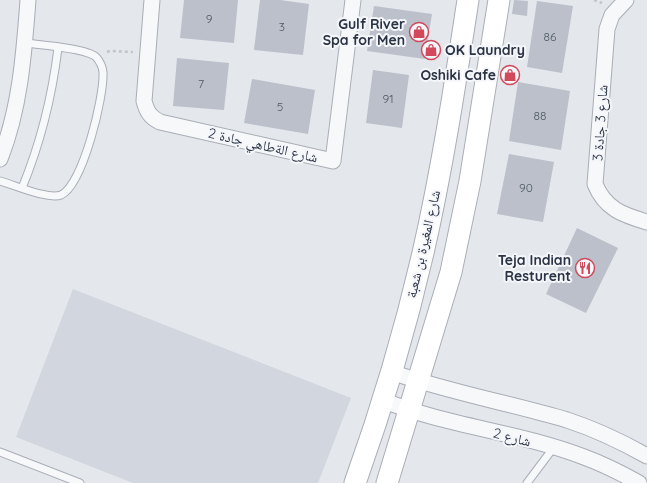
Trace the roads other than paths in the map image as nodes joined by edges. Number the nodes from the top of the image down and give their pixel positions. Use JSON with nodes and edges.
{"nodes":[{"id":1,"x":28,"y":0,"type":"edge"},
{"id":2,"x":152,"y":0,"type":"edge"},
{"id":3,"x":353,"y":0,"type":"edge"},
{"id":4,"x":468,"y":0,"type":"edge"},
{"id":5,"x":499,"y":0,"type":"edge"},
{"id":6,"x":626,"y":0,"type":"edge"},
{"id":7,"x":25,"y":42,"type":"junction"},
{"id":8,"x":58,"y":48,"type":"junction"},
{"id":9,"x":0,"y":160,"type":"edge"},
{"id":10,"x":0,"y":181,"type":"edge"},
{"id":11,"x":22,"y":188,"type":"junction"},
{"id":12,"x":647,"y":222,"type":"edge"},
{"id":13,"x":391,"y":372,"type":"junction"},
{"id":14,"x":419,"y":382,"type":"junction"},
{"id":15,"x":382,"y":400,"type":"junction"},
{"id":16,"x":409,"y":411,"type":"junction"},
{"id":17,"x":555,"y":447,"type":"junction"},
{"id":18,"x":0,"y":452,"type":"edge"},
{"id":19,"x":647,"y":456,"type":"edge"},
{"id":20,"x":80,"y":483,"type":"edge"},
{"id":21,"x":355,"y":483,"type":"edge"},
{"id":22,"x":387,"y":483,"type":"edge"},
{"id":23,"x":527,"y":483,"type":"edge"},
{"id":24,"x":639,"y":483,"type":"edge"}],
"edges":[{"from":1,"to":7,"type":"street"},
{"from":2,"to":3,"type":"street","name":"شارع الةطاهي جادة 2"},
{"from":4,"to":13,"type":"main road","name":"شارع المغيرة بن شعبة"},
{"from":5,"to":14,"type":"main road"},
{"from":6,"to":12,"type":"street","name":"شارع 3 جادة 3"},
{"from":7,"to":8,"type":"lane"},
{"from":7,"to":9,"type":"street"},
{"from":8,"to":11,"type":"lane"},
{"from":8,"to":11,"type":"lane"},
{"from":10,"to":11,"type":"lane"},
{"from":13,"to":14,"type":"street"},
{"from":13,"to":15,"type":"main road","name":"شارع المغيرة بن شعبة"},
{"from":14,"to":16,"type":"main road"},
{"from":14,"to":19,"type":"street"},
{"from":15,"to":16,"type":"street","name":"شارع 2"},
{"from":15,"to":21,"type":"main road","name":"شارع المغيرة بن شعبة"},
{"from":16,"to":17,"type":"street","name":"شارع 2"},
{"from":16,"to":22,"type":"main road"},
{"from":17,"to":23,"type":"lane"},
{"from":17,"to":24,"type":"street","name":"شارع 2"},
{"from":18,"to":20,"type":"lane"}]}
